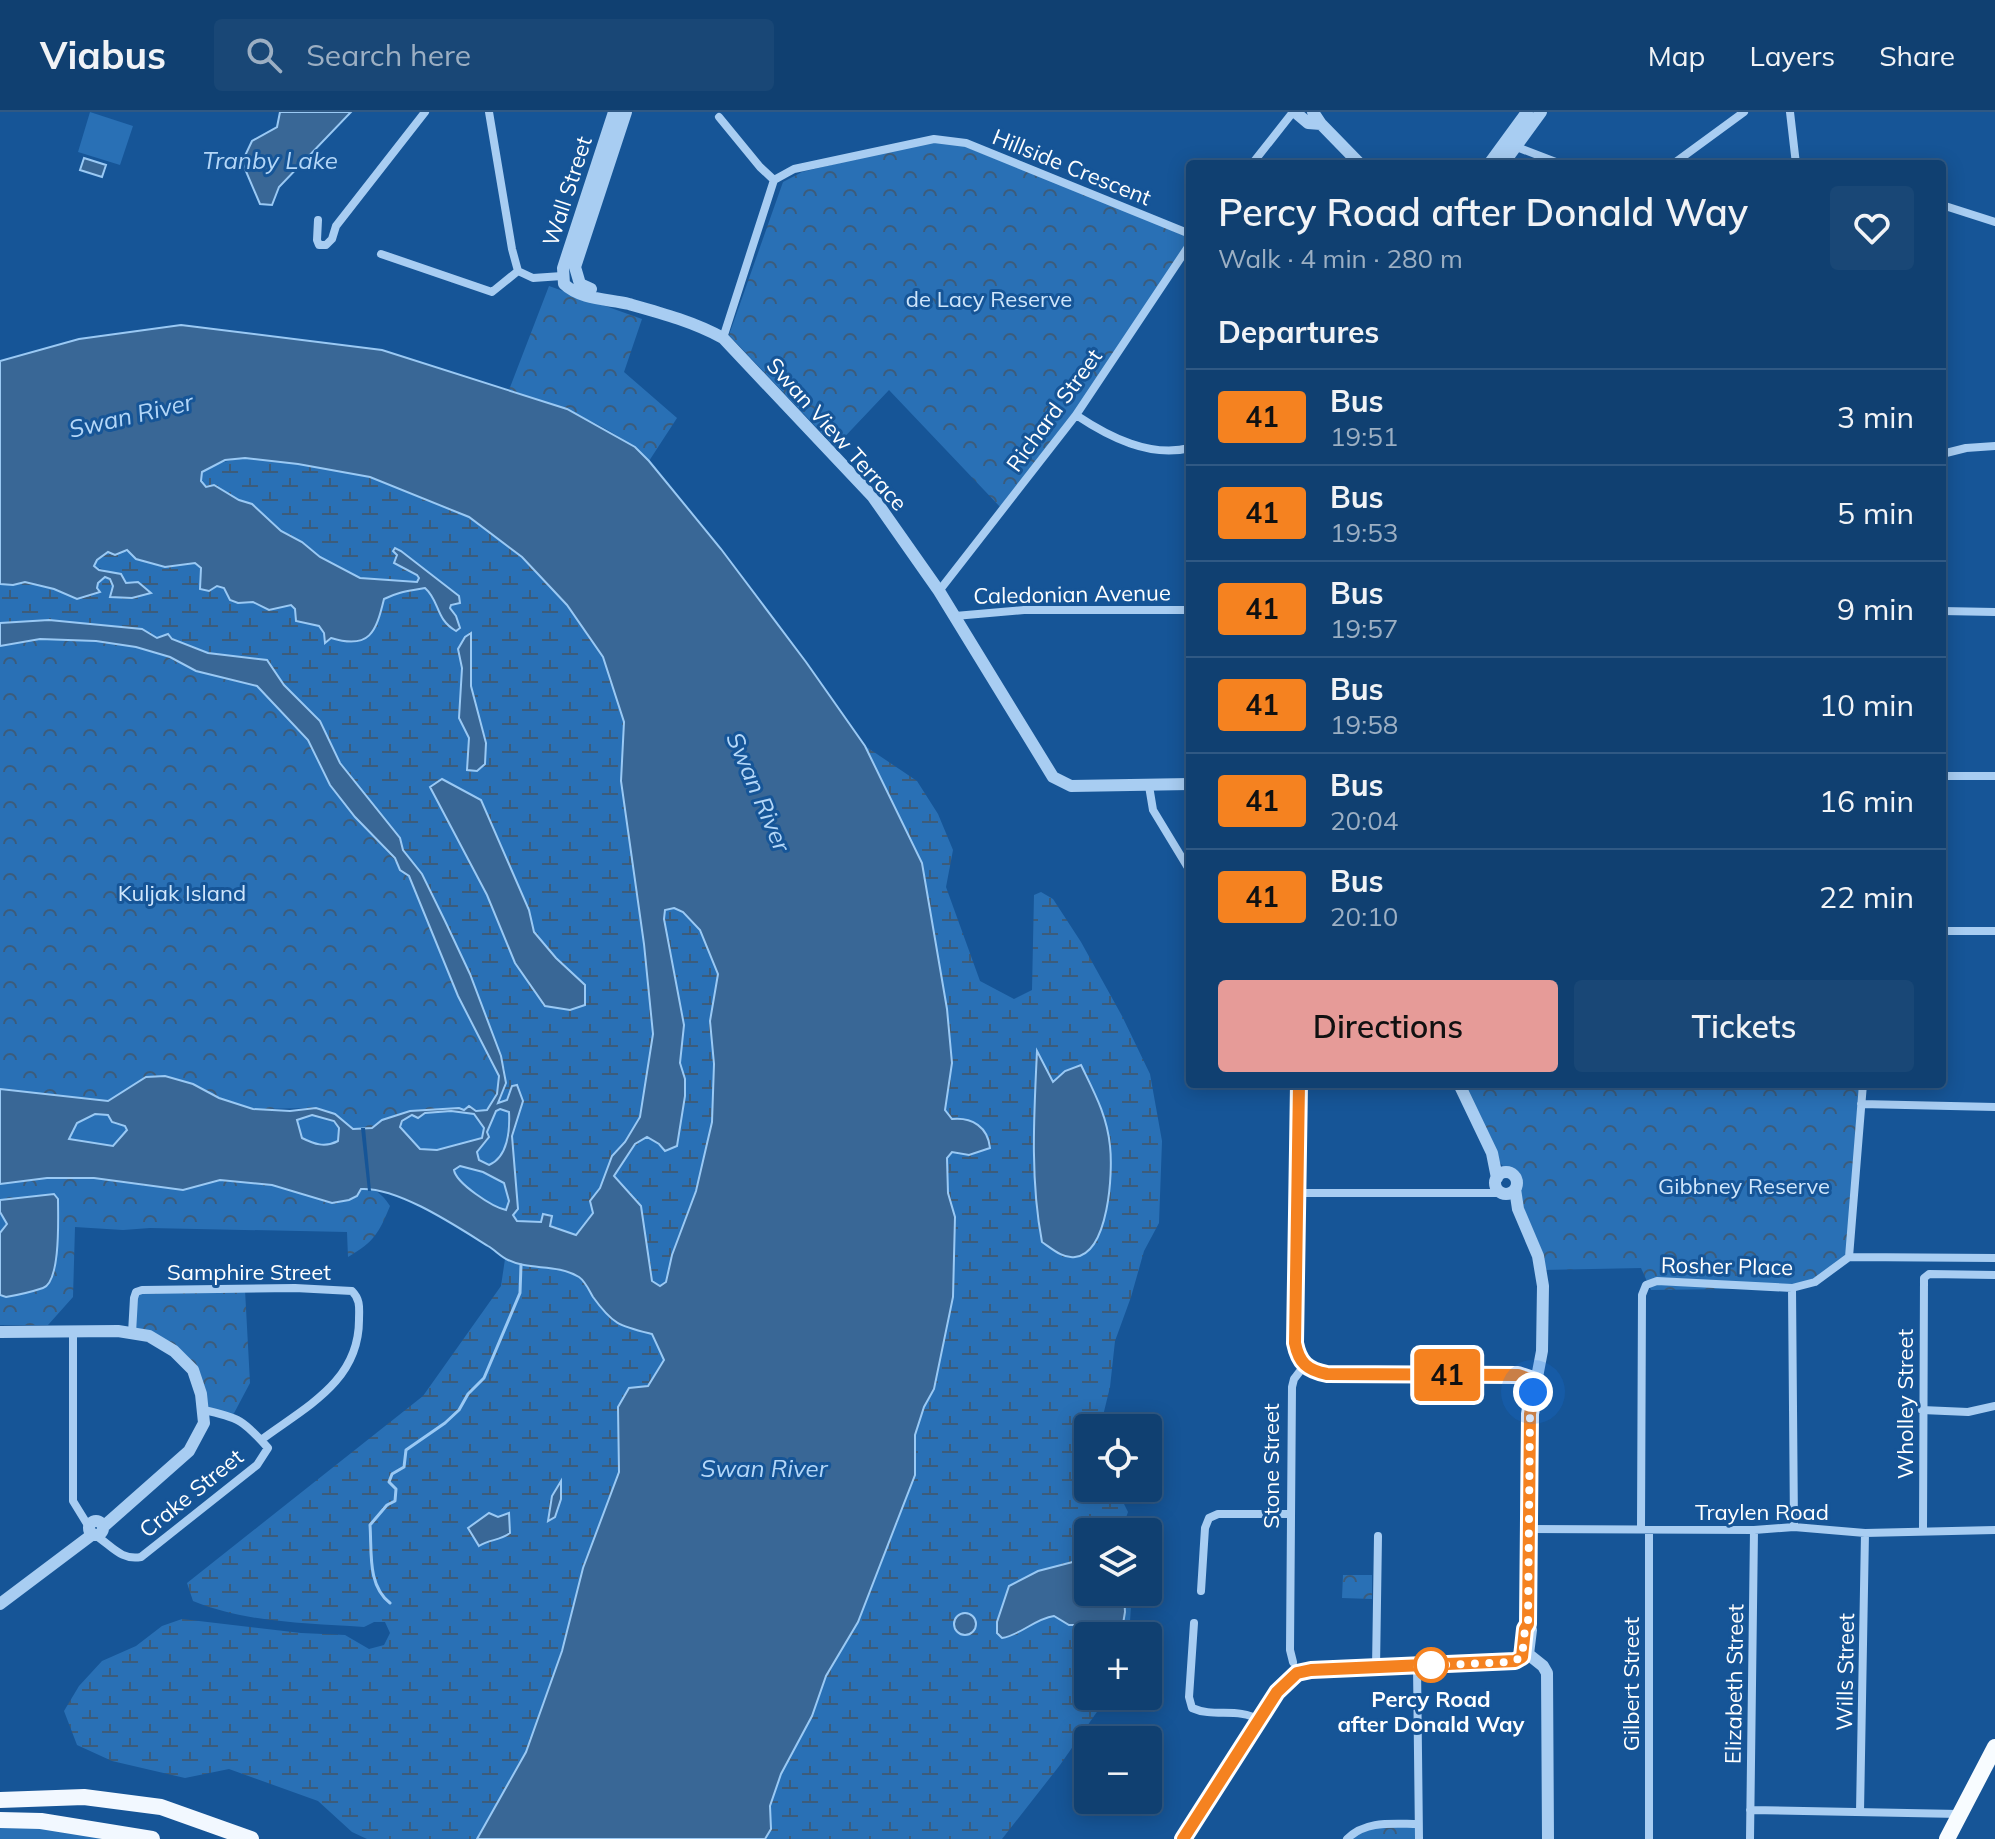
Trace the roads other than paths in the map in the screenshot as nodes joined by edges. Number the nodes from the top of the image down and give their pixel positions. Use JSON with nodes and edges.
{"nodes":[{"id":1,"x":425,"y":112,"type":"edge"},
{"id":2,"x":489,"y":112,"type":"edge"},
{"id":3,"x":614,"y":112,"type":"edge"},
{"id":4,"x":626,"y":112,"type":"edge"},
{"id":5,"x":1294,"y":112,"type":"edge"},
{"id":6,"x":1313,"y":112,"type":"edge"},
{"id":7,"x":1527,"y":112,"type":"edge"},
{"id":8,"x":1541,"y":112,"type":"edge"},
{"id":9,"x":1744,"y":112,"type":"edge"},
{"id":10,"x":1790,"y":112,"type":"edge"},
{"id":11,"x":719,"y":117,"type":"dead end"},
{"id":12,"x":1321,"y":124,"type":"junction"},
{"id":13,"x":610,"y":143,"type":"junction"},
{"id":14,"x":1512,"y":145,"type":"junction"},
{"id":15,"x":1255,"y":160,"type":"edge"},
{"id":16,"x":1356,"y":160,"type":"edge"},
{"id":17,"x":1494,"y":160,"type":"edge"},
{"id":18,"x":1505,"y":160,"type":"edge"},
{"id":19,"x":1551,"y":160,"type":"edge"},
{"id":20,"x":1678,"y":160,"type":"edge"},
{"id":21,"x":1796,"y":160,"type":"edge"},
{"id":22,"x":774,"y":180,"type":"junction"},
{"id":23,"x":1946,"y":206,"type":"edge"},
{"id":24,"x":318,"y":220,"type":"dead end"},
{"id":25,"x":1995,"y":222,"type":"edge"},
{"id":26,"x":1186,"y":232,"type":"edge"},
{"id":27,"x":1186,"y":250,"type":"edge"},
{"id":28,"x":381,"y":254,"type":"dead end"},
{"id":29,"x":518,"y":271,"type":"junction"},
{"id":30,"x":568,"y":280,"type":"junction"},
{"id":31,"x":723,"y":338,"type":"junction"},
{"id":32,"x":1076,"y":415,"type":"junction"},
{"id":33,"x":1995,"y":446,"type":"edge"},
{"id":34,"x":1186,"y":449,"type":"edge"},
{"id":35,"x":1946,"y":453,"type":"edge"},
{"id":36,"x":939,"y":591,"type":"junction"},
{"id":37,"x":1186,"y":610,"type":"edge"},
{"id":38,"x":1946,"y":611,"type":"edge"},
{"id":39,"x":1995,"y":612,"type":"edge"},
{"id":40,"x":955,"y":616,"type":"junction"},
{"id":41,"x":1946,"y":776,"type":"edge"},
{"id":42,"x":1995,"y":776,"type":"edge"},
{"id":43,"x":1186,"y":784,"type":"edge"},
{"id":44,"x":1149,"y":786,"type":"junction"},
{"id":45,"x":1186,"y":864,"type":"edge"},
{"id":46,"x":1946,"y":931,"type":"edge"},
{"id":47,"x":1995,"y":931,"type":"edge"},
{"id":48,"x":1299,"y":1088,"type":"edge"},
{"id":49,"x":1461,"y":1088,"type":"edge"},
{"id":50,"x":1863,"y":1088,"type":"edge"},
{"id":51,"x":1861,"y":1104,"type":"junction"},
{"id":52,"x":1995,"y":1107,"type":"edge"},
{"id":53,"x":1504,"y":1185,"type":"junction"},
{"id":54,"x":1299,"y":1193,"type":"junction"},
{"id":55,"x":1849,"y":1257,"type":"junction"},
{"id":56,"x":1976,"y":1258,"type":"junction"},
{"id":57,"x":1995,"y":1258,"type":"edge"},
{"id":58,"x":1975,"y":1274,"type":"junction"},
{"id":59,"x":1995,"y":1275,"type":"edge"},
{"id":60,"x":1646,"y":1285,"type":"joint"},
{"id":61,"x":1792,"y":1288,"type":"junction"},
{"id":62,"x":0,"y":1332,"type":"edge"},
{"id":63,"x":73,"y":1332,"type":"junction"},
{"id":64,"x":132,"y":1333,"type":"junction"},
{"id":65,"x":1304,"y":1366,"type":"junction"},
{"id":66,"x":1536,"y":1381,"type":"junction"},
{"id":67,"x":1995,"y":1406,"type":"edge"},
{"id":68,"x":203,"y":1410,"type":"junction"},
{"id":69,"x":1922,"y":1410,"type":"junction"},
{"id":70,"x":261,"y":1440,"type":"junction"},
{"id":71,"x":1291,"y":1514,"type":"junction"},
{"id":72,"x":1794,"y":1527,"type":"junction"},
{"id":73,"x":96,"y":1528,"type":"junction"},
{"id":74,"x":1529,"y":1529,"type":"junction"},
{"id":75,"x":1645,"y":1530,"type":"junction"},
{"id":76,"x":1754,"y":1530,"type":"junction"},
{"id":77,"x":1923,"y":1530,"type":"junction"},
{"id":78,"x":1995,"y":1530,"type":"edge"},
{"id":79,"x":1865,"y":1533,"type":"junction"},
{"id":80,"x":1378,"y":1536,"type":"dead end"},
{"id":81,"x":1201,"y":1591,"type":"dead end"},
{"id":82,"x":0,"y":1604,"type":"edge"},
{"id":83,"x":1194,"y":1623,"type":"dead end"},
{"id":84,"x":1525,"y":1656,"type":"junction"},
{"id":85,"x":1417,"y":1666,"type":"junction"},
{"id":86,"x":1295,"y":1668,"type":"junction"},
{"id":87,"x":1376,"y":1668,"type":"junction"},
{"id":88,"x":1259,"y":1720,"type":"junction"},
{"id":89,"x":1995,"y":1747,"type":"edge"},
{"id":90,"x":0,"y":1800,"type":"edge"},
{"id":91,"x":1750,"y":1810,"type":"junction"},
{"id":92,"x":1860,"y":1812,"type":"junction"},
{"id":93,"x":1960,"y":1814,"type":"junction"},
{"id":94,"x":0,"y":1820,"type":"edge"},
{"id":95,"x":1418,"y":1824,"type":"junction"},
{"id":96,"x":152,"y":1839,"type":"edge"},
{"id":97,"x":251,"y":1839,"type":"edge"},
{"id":98,"x":1183,"y":1839,"type":"edge"},
{"id":99,"x":1347,"y":1839,"type":"edge"},
{"id":100,"x":1419,"y":1839,"type":"edge"},
{"id":101,"x":1548,"y":1839,"type":"edge"},
{"id":102,"x":1649,"y":1839,"type":"edge"},
{"id":103,"x":1750,"y":1839,"type":"edge"},
{"id":104,"x":1947,"y":1839,"type":"edge"}],
"edges":[{"from":1,"to":24,"type":"street"},
{"from":2,"to":29,"type":"street"},
{"from":3,"to":13,"type":"street","name":"Wall Street"},
{"from":4,"to":13,"type":"street","name":"Wall Street"},
{"from":5,"to":12,"type":"street"},
{"from":5,"to":15,"type":"street"},
{"from":6,"to":12,"type":"street"},
{"from":7,"to":14,"type":"street"},
{"from":8,"to":14,"type":"street"},
{"from":9,"to":20,"type":"street"},
{"from":10,"to":21,"type":"street"},
{"from":11,"to":22,"type":"street"},
{"from":12,"to":16,"type":"street"},
{"from":13,"to":30,"type":"street","name":"Wall Street"},
{"from":14,"to":17,"type":"street"},
{"from":14,"to":18,"type":"street"},
{"from":14,"to":19,"type":"street"},
{"from":22,"to":26,"type":"street","name":"Hillside Crescent"},
{"from":22,"to":31,"type":"street"},
{"from":23,"to":25,"type":"street"},
{"from":27,"to":32,"type":"street","name":"Richard Street"},
{"from":28,"to":29,"type":"street"},
{"from":29,"to":30,"type":"street"},
{"from":30,"to":31,"type":"street","name":"Swan View Terrace"},
{"from":31,"to":36,"type":"street","name":"Swan View Terrace"},
{"from":32,"to":34,"type":"street"},
{"from":32,"to":36,"type":"street","name":"Richard Street"},
{"from":33,"to":35,"type":"street"},
{"from":36,"to":40,"type":"street","name":"Swan View Terrace"},
{"from":37,"to":40,"type":"street","name":"Caledonian Avenue"},
{"from":38,"to":39,"type":"street"},
{"from":40,"to":44,"type":"street","name":"Swan View Terrace"},
{"from":41,"to":42,"type":"street"},
{"from":43,"to":44,"type":"street"},
{"from":44,"to":45,"type":"street"},
{"from":46,"to":47,"type":"street"},
{"from":48,"to":54,"type":"street"},
{"from":49,"to":53,"type":"street"},
{"from":50,"to":51,"type":"street"},
{"from":51,"to":52,"type":"street"},
{"from":51,"to":55,"type":"street"},
{"from":53,"to":54,"type":"street"},
{"from":53,"to":66,"type":"street"},
{"from":54,"to":65,"type":"street"},
{"from":55,"to":56,"type":"street"},
{"from":55,"to":61,"type":"street","name":"Rosher Place"},
{"from":56,"to":57,"type":"street"},
{"from":56,"to":58,"type":"street"},
{"from":58,"to":59,"type":"street"},
{"from":58,"to":69,"type":"street","name":"Wholley Street"},
{"from":60,"to":61,"type":"street","name":"Rosher Place"},
{"from":60,"to":75,"type":"street","name":"Gilbert Street"},
{"from":61,"to":72,"type":"street"},
{"from":62,"to":63,"type":"street"},
{"from":63,"to":64,"type":"street"},
{"from":63,"to":73,"type":"street"},
{"from":64,"to":68,"type":"street"},
{"from":64,"to":70,"type":"street","name":"Samphire Street"},
{"from":65,"to":66,"type":"street"},
{"from":65,"to":71,"type":"street","name":"Stone Street"},
{"from":66,"to":74,"type":"street"},
{"from":67,"to":69,"type":"street"},
{"from":68,"to":70,"type":"street","name":"Crake Street"},
{"from":68,"to":73,"type":"street"},
{"from":69,"to":77,"type":"street","name":"Wholley Street"},
{"from":70,"to":73,"type":"street","name":"Crake Street"},
{"from":71,"to":81,"type":"street"},
{"from":71,"to":86,"type":"street","name":"Stone Street"},
{"from":72,"to":76,"type":"street","name":"Traylen Road"},
{"from":72,"to":79,"type":"street","name":"Traylen Road"},
{"from":73,"to":82,"type":"street"},
{"from":74,"to":75,"type":"street","name":"Traylen Road"},
{"from":74,"to":84,"type":"street"},
{"from":75,"to":76,"type":"street","name":"Traylen Road"},
{"from":75,"to":102,"type":"street","name":"Gilbert Street"},
{"from":76,"to":91,"type":"street","name":"Elizabeth Street"},
{"from":77,"to":78,"type":"street","name":"Traylen Road"},
{"from":77,"to":79,"type":"street","name":"Traylen Road"},
{"from":79,"to":92,"type":"street","name":"Wills Street"},
{"from":80,"to":87,"type":"street"},
{"from":83,"to":88,"type":"street"},
{"from":84,"to":85,"type":"street"},
{"from":84,"to":101,"type":"street"},
{"from":85,"to":87,"type":"street"},
{"from":85,"to":95,"type":"street"},
{"from":86,"to":87,"type":"street"},
{"from":86,"to":88,"type":"street"},
{"from":88,"to":98,"type":"street"},
{"from":89,"to":93,"type":"highway"},
{"from":90,"to":97,"type":"main road"},
{"from":91,"to":92,"type":"street"},
{"from":91,"to":103,"type":"street","name":"Elizabeth Street"},
{"from":92,"to":93,"type":"street"},
{"from":93,"to":104,"type":"highway"},
{"from":94,"to":96,"type":"main road"},
{"from":95,"to":99,"type":"street"},
{"from":95,"to":100,"type":"street"}]}
